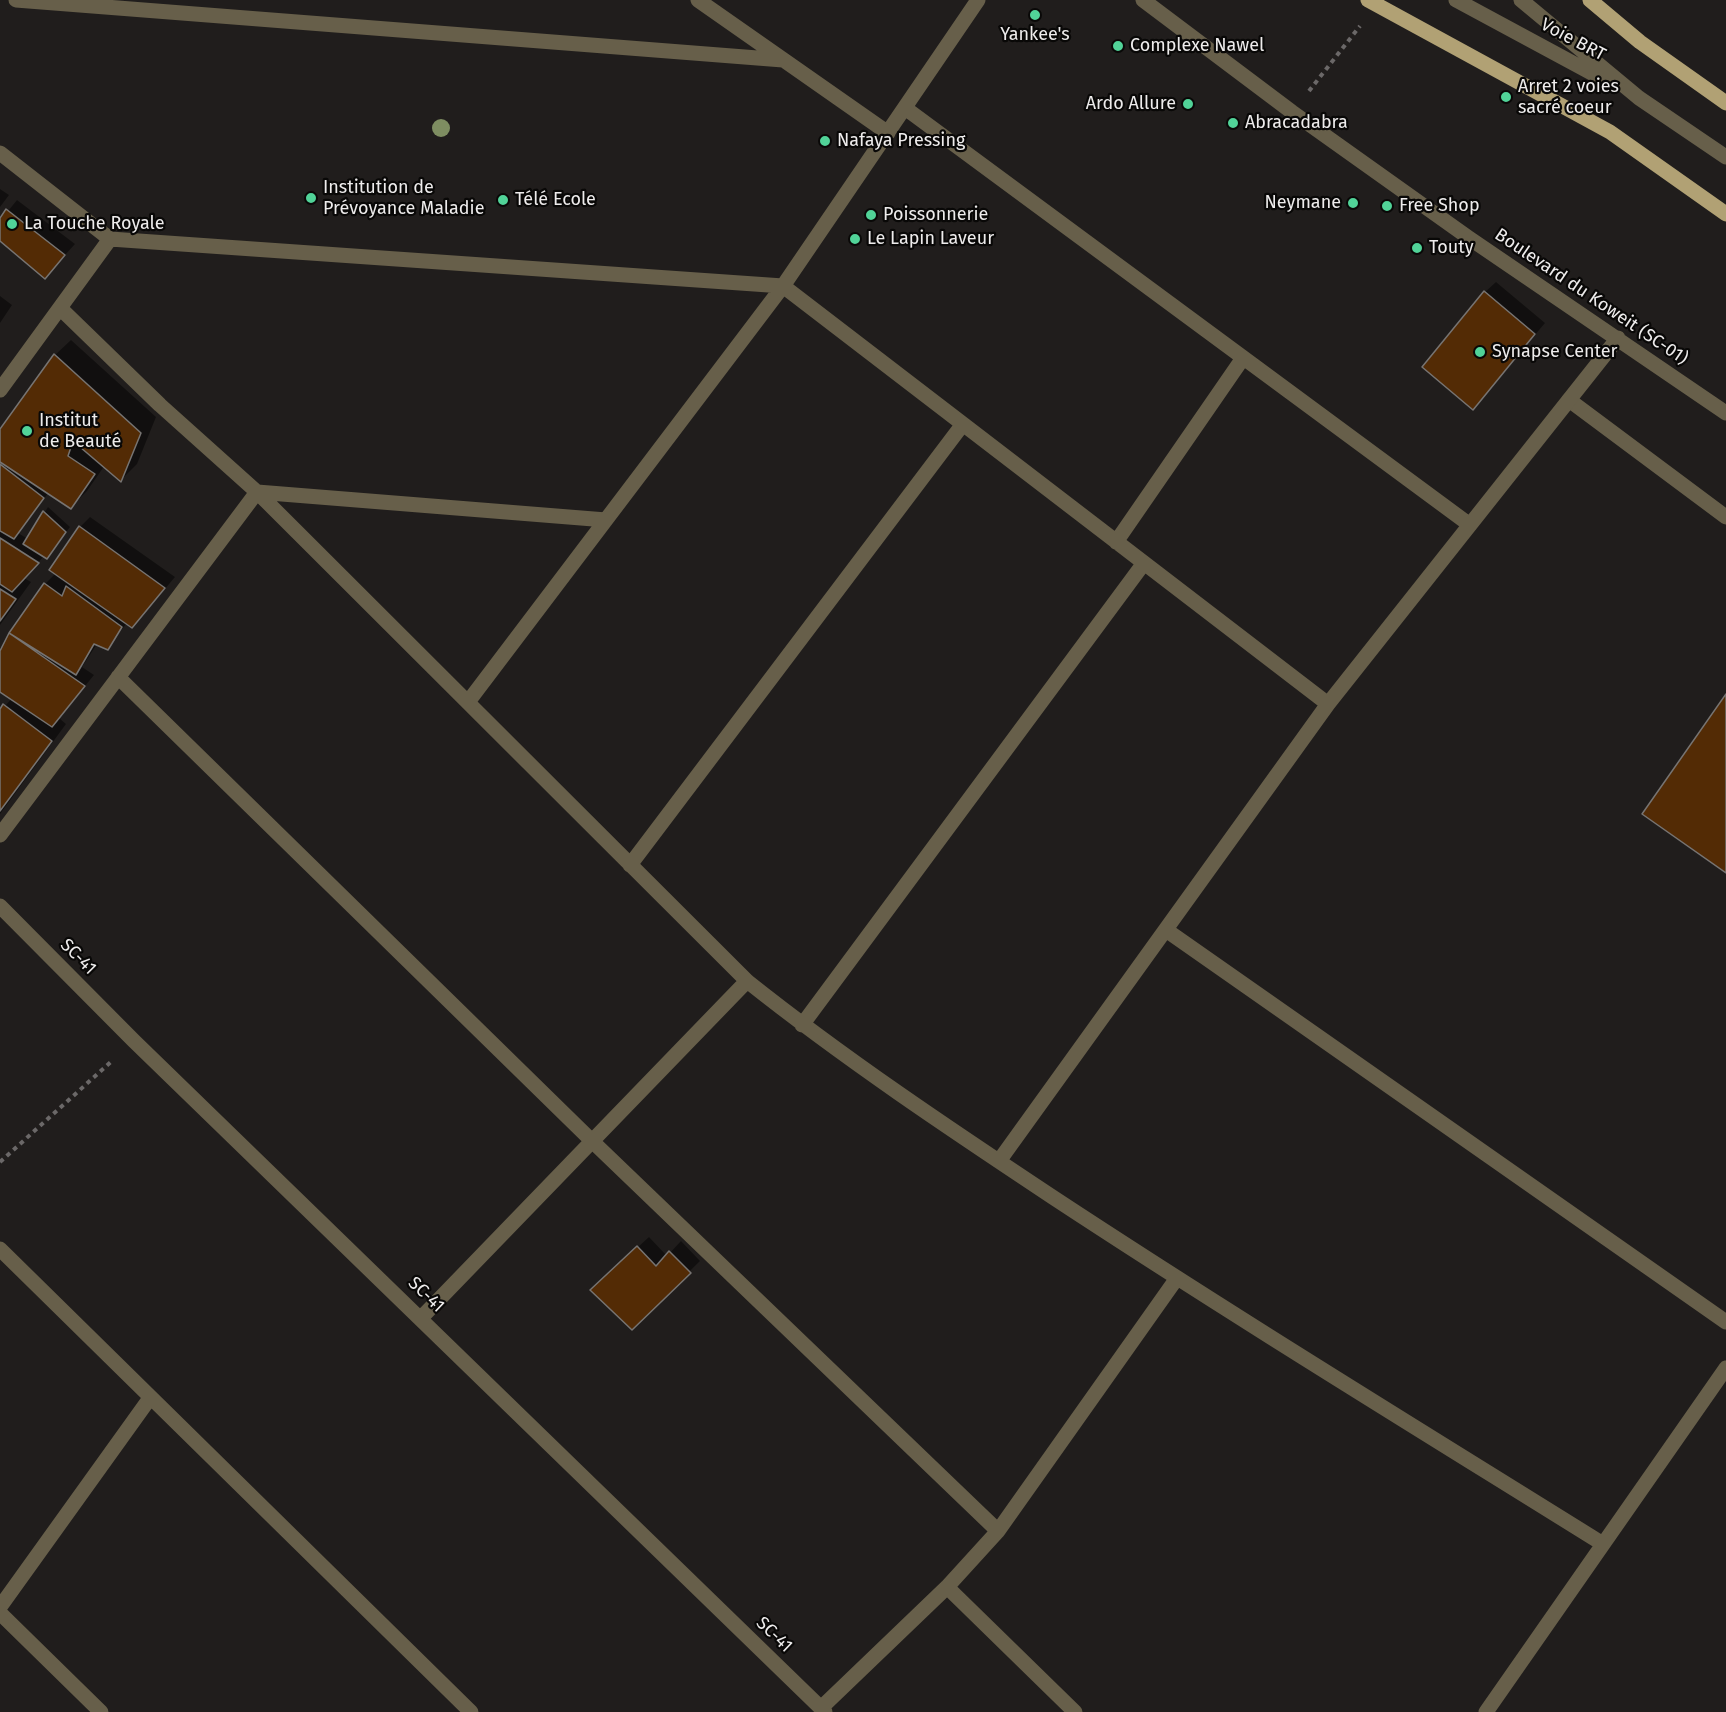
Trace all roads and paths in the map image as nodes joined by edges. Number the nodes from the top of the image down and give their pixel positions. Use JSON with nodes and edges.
{"nodes":[{"id":1,"x":16,"y":0,"type":"edge"},
{"id":2,"x":698,"y":0,"type":"edge"},
{"id":3,"x":978,"y":0,"type":"edge"},
{"id":4,"x":1143,"y":0,"type":"edge"},
{"id":5,"x":1456,"y":0,"type":"edge"},
{"id":6,"x":1521,"y":0,"type":"edge"},
{"id":7,"x":1590,"y":0,"type":"edge"},
{"id":8,"x":1372,"y":3,"type":"edge"},
{"id":9,"x":783,"y":60,"type":"junction"},
{"id":10,"x":1639,"y":98,"type":"junction"},
{"id":11,"x":1726,"y":103,"type":"edge"},
{"id":12,"x":905,"y":108,"type":"junction"},
{"id":13,"x":1292,"y":112,"type":"junction"},
{"id":14,"x":888,"y":133,"type":"junction"},
{"id":15,"x":0,"y":153,"type":"edge"},
{"id":16,"x":1726,"y":157,"type":"edge"},
{"id":17,"x":1726,"y":214,"type":"edge"},
{"id":18,"x":110,"y":239,"type":"junction"},
{"id":19,"x":783,"y":286,"type":"junction"},
{"id":20,"x":60,"y":308,"type":"junction"},
{"id":21,"x":1618,"y":338,"type":"junction"},
{"id":22,"x":1243,"y":358,"type":"junction"},
{"id":23,"x":0,"y":390,"type":"edge"},
{"id":24,"x":1569,"y":400,"type":"junction"},
{"id":25,"x":1726,"y":413,"type":"edge"},
{"id":26,"x":963,"y":424,"type":"junction"},
{"id":27,"x":257,"y":492,"type":"junction"},
{"id":28,"x":1726,"y":517,"type":"edge"},
{"id":29,"x":606,"y":520,"type":"junction"},
{"id":30,"x":1470,"y":525,"type":"junction"},
{"id":31,"x":1116,"y":542,"type":"junction"},
{"id":32,"x":1144,"y":563,"type":"junction"},
{"id":33,"x":118,"y":677,"type":"junction"},
{"id":34,"x":468,"y":702,"type":"junction"},
{"id":35,"x":1328,"y":704,"type":"junction"},
{"id":36,"x":0,"y":835,"type":"edge"},
{"id":37,"x":630,"y":865,"type":"junction"},
{"id":38,"x":0,"y":906,"type":"edge"},
{"id":39,"x":1166,"y":930,"type":"junction"},
{"id":40,"x":747,"y":981,"type":"junction"},
{"id":41,"x":802,"y":1025,"type":"junction"},
{"id":42,"x":134,"y":1041,"type":"junction"},
{"id":43,"x":592,"y":1141,"type":"junction"},
{"id":44,"x":0,"y":1161,"type":"edge"},
{"id":45,"x":999,"y":1161,"type":"junction"},
{"id":46,"x":0,"y":1249,"type":"edge"},
{"id":47,"x":1177,"y":1278,"type":"junction"},
{"id":48,"x":421,"y":1318,"type":"junction"},
{"id":49,"x":1726,"y":1322,"type":"edge"},
{"id":50,"x":1726,"y":1368,"type":"edge"},
{"id":51,"x":150,"y":1398,"type":"junction"},
{"id":52,"x":998,"y":1531,"type":"junction"},
{"id":53,"x":1603,"y":1544,"type":"junction"},
{"id":54,"x":947,"y":1587,"type":"junction"},
{"id":55,"x":0,"y":1607,"type":"edge"},
{"id":56,"x":0,"y":1613,"type":"edge"},
{"id":57,"x":823,"y":1710,"type":"edge"},
{"id":58,"x":101,"y":1712,"type":"edge"},
{"id":59,"x":471,"y":1712,"type":"edge"},
{"id":60,"x":1075,"y":1712,"type":"edge"},
{"id":61,"x":1486,"y":1712,"type":"edge"}],
"edges":[{"from":1,"to":9,"type":"street"},
{"from":2,"to":9,"type":"street"},
{"from":3,"to":12,"type":"street"},
{"from":4,"to":13,"type":"street","name":"Boulevard du Koweit (SC-01)"},
{"from":5,"to":10,"type":"street","name":"Voie BRT"},
{"from":6,"to":10,"type":"street","name":"Voie BRT"},
{"from":7,"to":11,"type":"main road"},
{"from":8,"to":13,"type":"path"},
{"from":8,"to":17,"type":"main road"},
{"from":9,"to":14,"type":"street"},
{"from":10,"to":16,"type":"street","name":"Voie BRT"},
{"from":12,"to":14,"type":"street"},
{"from":12,"to":22,"type":"street"},
{"from":13,"to":21,"type":"street","name":"Boulevard du Koweit (SC-01)"},
{"from":14,"to":19,"type":"street"},
{"from":15,"to":18,"type":"street"},
{"from":18,"to":19,"type":"street"},
{"from":18,"to":20,"type":"street"},
{"from":19,"to":26,"type":"street"},
{"from":19,"to":29,"type":"street"},
{"from":20,"to":23,"type":"street"},
{"from":20,"to":27,"type":"street"},
{"from":21,"to":24,"type":"street"},
{"from":21,"to":25,"type":"street","name":"Boulevard du Koweit (SC-01)"},
{"from":22,"to":30,"type":"street"},
{"from":22,"to":31,"type":"street"},
{"from":24,"to":28,"type":"street"},
{"from":24,"to":30,"type":"street"},
{"from":26,"to":31,"type":"street"},
{"from":26,"to":37,"type":"street"},
{"from":27,"to":29,"type":"street"},
{"from":27,"to":33,"type":"street"},
{"from":27,"to":34,"type":"street"},
{"from":29,"to":34,"type":"street"},
{"from":30,"to":35,"type":"street"},
{"from":31,"to":32,"type":"street"},
{"from":32,"to":35,"type":"street"},
{"from":32,"to":41,"type":"street"},
{"from":33,"to":36,"type":"street"},
{"from":33,"to":43,"type":"street"},
{"from":34,"to":37,"type":"street"},
{"from":35,"to":39,"type":"street"},
{"from":37,"to":40,"type":"street"},
{"from":38,"to":42,"type":"street","name":"SC-41"},
{"from":39,"to":45,"type":"street"},
{"from":39,"to":49,"type":"street"},
{"from":40,"to":41,"type":"street"},
{"from":40,"to":43,"type":"street"},
{"from":41,"to":45,"type":"street"},
{"from":42,"to":44,"type":"path"},
{"from":42,"to":48,"type":"street","name":"SC-41"},
{"from":43,"to":48,"type":"street"},
{"from":43,"to":52,"type":"street"},
{"from":45,"to":47,"type":"street"},
{"from":46,"to":51,"type":"street"},
{"from":47,"to":52,"type":"street"},
{"from":47,"to":53,"type":"street"},
{"from":48,"to":57,"type":"street","name":"SC-41"},
{"from":50,"to":53,"type":"street"},
{"from":51,"to":55,"type":"street"},
{"from":51,"to":59,"type":"street"},
{"from":52,"to":54,"type":"street"},
{"from":53,"to":61,"type":"street"},
{"from":54,"to":57,"type":"street"},
{"from":54,"to":60,"type":"street"},
{"from":56,"to":58,"type":"street"}]}
